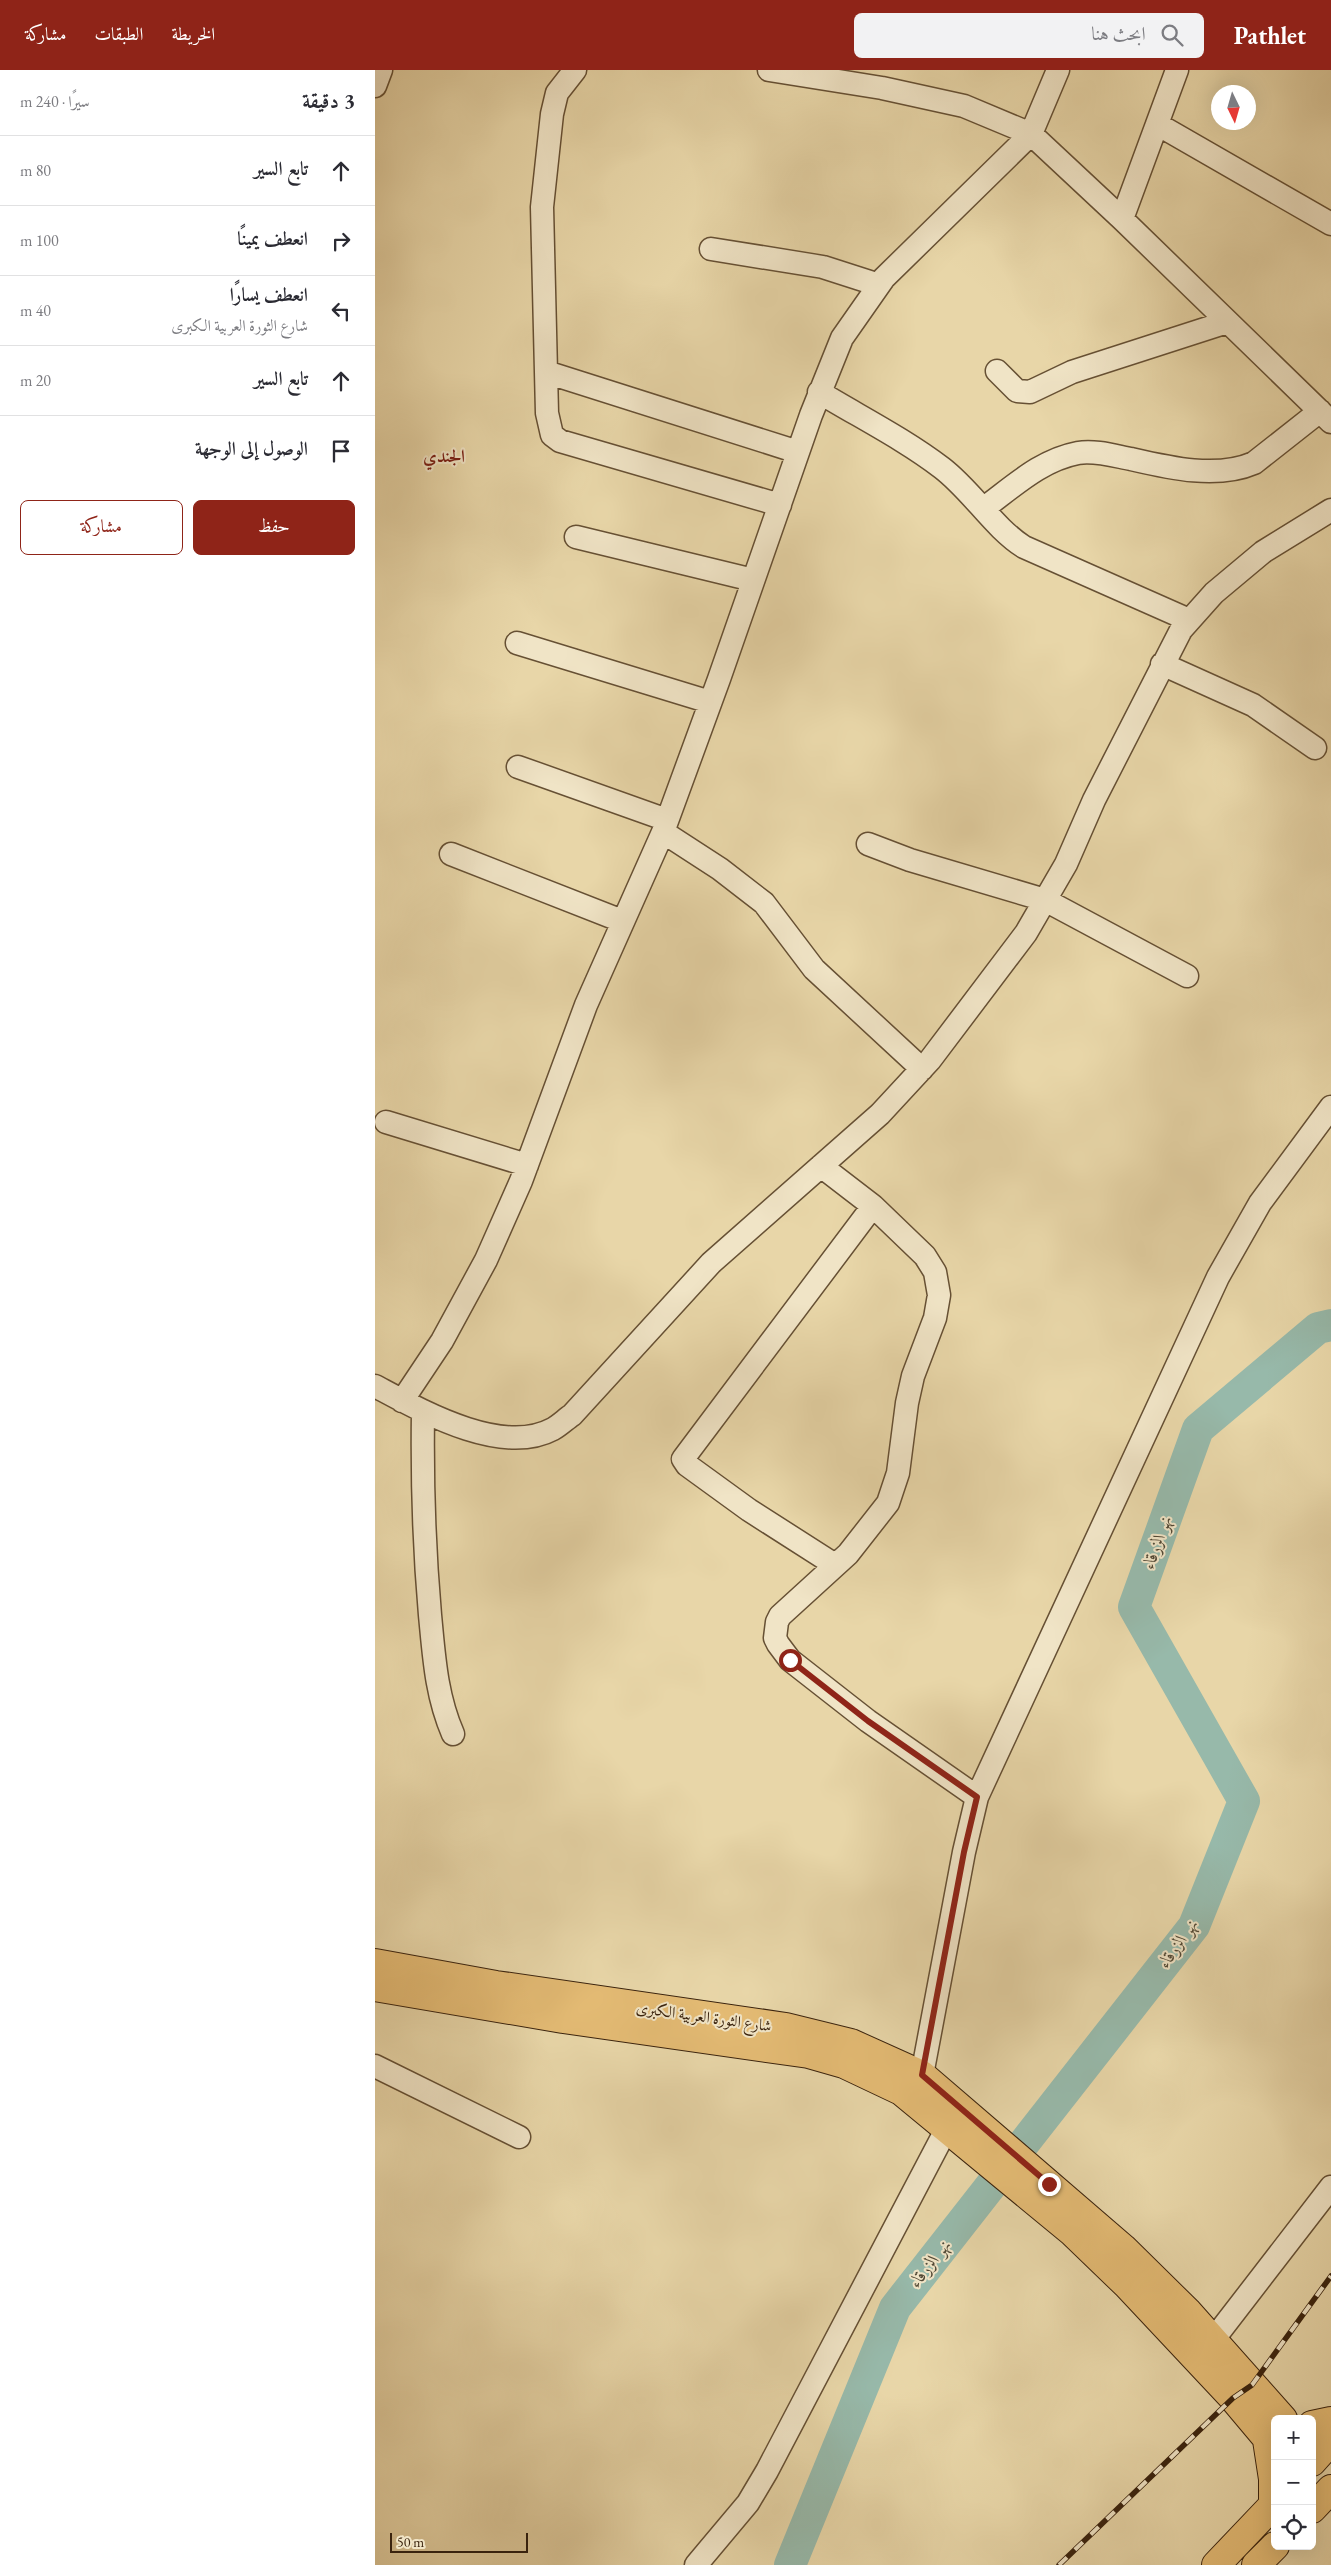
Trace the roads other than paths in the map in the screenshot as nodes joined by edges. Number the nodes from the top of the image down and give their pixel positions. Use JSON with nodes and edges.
{"nodes":[{"id":1,"x":381,"y":70,"type":"edge"},
{"id":2,"x":575,"y":70,"type":"edge"},
{"id":3,"x":769,"y":70,"type":"edge"},
{"id":4,"x":1058,"y":70,"type":"edge"},
{"id":5,"x":1177,"y":70,"type":"edge"},
{"id":6,"x":883,"y":79,"type":"edge"},
{"id":7,"x":375,"y":86,"type":"edge"},
{"id":8,"x":1157,"y":124,"type":"junction"},
{"id":9,"x":1031,"y":134,"type":"junction"},
{"id":10,"x":1122,"y":219,"type":"junction"},
{"id":11,"x":1331,"y":224,"type":"edge"},
{"id":12,"x":711,"y":249,"type":"dead end"},
{"id":13,"x":879,"y":285,"type":"junction"},
{"id":14,"x":1227,"y":322,"type":"junction"},
{"id":15,"x":997,"y":371,"type":"dead end"},
{"id":16,"x":546,"y":372,"type":"junction"},
{"id":17,"x":819,"y":392,"type":"junction"},
{"id":18,"x":1325,"y":417,"type":"edge"},
{"id":19,"x":798,"y":452,"type":"junction"},
{"id":20,"x":779,"y":505,"type":"junction"},
{"id":21,"x":984,"y":508,"type":"junction"},
{"id":22,"x":1331,"y":510,"type":"edge"},
{"id":23,"x":576,"y":537,"type":"dead end"},
{"id":24,"x":753,"y":580,"type":"junction"},
{"id":25,"x":1189,"y":620,"type":"junction"},
{"id":26,"x":517,"y":643,"type":"dead end"},
{"id":27,"x":1162,"y":664,"type":"junction"},
{"id":28,"x":711,"y":702,"type":"junction"},
{"id":29,"x":1315,"y":748,"type":"dead end"},
{"id":30,"x":519,"y":767,"type":"dead end"},
{"id":31,"x":665,"y":826,"type":"junction"},
{"id":32,"x":868,"y":844,"type":"dead end"},
{"id":33,"x":451,"y":854,"type":"dead end"},
{"id":34,"x":1045,"y":900,"type":"junction"},
{"id":35,"x":622,"y":921,"type":"junction"},
{"id":36,"x":1187,"y":976,"type":"dead end"},
{"id":37,"x":922,"y":1068,"type":"junction"},
{"id":38,"x":1331,"y":1107,"type":"edge"},
{"id":39,"x":386,"y":1122,"type":"dead end"},
{"id":40,"x":527,"y":1165,"type":"junction"},
{"id":41,"x":821,"y":1166,"type":"junction"},
{"id":42,"x":873,"y":1206,"type":"junction"},
{"id":43,"x":375,"y":1386,"type":"edge"},
{"id":44,"x":402,"y":1401,"type":"junction"},
{"id":45,"x":423,"y":1412,"type":"junction"},
{"id":46,"x":835,"y":1565,"type":"junction"},
{"id":47,"x":453,"y":1734,"type":"dead end"},
{"id":48,"x":977,"y":1797,"type":"junction"},
{"id":49,"x":375,"y":1963,"type":"edge"},
{"id":50,"x":375,"y":1987,"type":"edge"},
{"id":51,"x":375,"y":2066,"type":"edge"},
{"id":52,"x":922,"y":2075,"type":"junction"},
{"id":53,"x":947,"y":2128,"type":"junction"},
{"id":54,"x":519,"y":2138,"type":"dead end"},
{"id":55,"x":996,"y":2152,"type":"junction"},
{"id":56,"x":1331,"y":2187,"type":"edge"},
{"id":57,"x":1042,"y":2192,"type":"junction"},
{"id":58,"x":1213,"y":2340,"type":"junction"},
{"id":59,"x":1331,"y":2421,"type":"edge"},
{"id":60,"x":1316,"y":2424,"type":"edge"},
{"id":61,"x":1271,"y":2429,"type":"edge"},
{"id":62,"x":1271,"y":2431,"type":"edge"},
{"id":63,"x":1273,"y":2505,"type":"edge"},
{"id":64,"x":1271,"y":2550,"type":"edge"},
{"id":65,"x":696,"y":2565,"type":"edge"},
{"id":66,"x":1216,"y":2565,"type":"edge"},
{"id":67,"x":1256,"y":2565,"type":"edge"}],
"edges":[{"from":1,"to":7,"type":"street"},
{"from":2,"to":16,"type":"street"},
{"from":3,"to":6,"type":"street"},
{"from":4,"to":9,"type":"street"},
{"from":5,"to":8,"type":"street"},
{"from":6,"to":9,"type":"street"},
{"from":8,"to":10,"type":"street"},
{"from":8,"to":11,"type":"street"},
{"from":9,"to":10,"type":"street"},
{"from":9,"to":13,"type":"street"},
{"from":10,"to":14,"type":"street"},
{"from":12,"to":13,"type":"street"},
{"from":13,"to":17,"type":"street"},
{"from":14,"to":15,"type":"street"},
{"from":14,"to":18,"type":"street"},
{"from":16,"to":19,"type":"street"},
{"from":16,"to":20,"type":"street"},
{"from":17,"to":19,"type":"street"},
{"from":17,"to":21,"type":"street"},
{"from":18,"to":21,"type":"street"},
{"from":19,"to":20,"type":"street"},
{"from":20,"to":24,"type":"street"},
{"from":21,"to":25,"type":"street"},
{"from":22,"to":25,"type":"street"},
{"from":23,"to":24,"type":"street"},
{"from":24,"to":28,"type":"street"},
{"from":25,"to":27,"type":"street"},
{"from":26,"to":28,"type":"street"},
{"from":27,"to":29,"type":"street"},
{"from":27,"to":34,"type":"street"},
{"from":28,"to":31,"type":"street"},
{"from":30,"to":31,"type":"street"},
{"from":31,"to":35,"type":"street"},
{"from":31,"to":37,"type":"street"},
{"from":32,"to":34,"type":"street"},
{"from":33,"to":35,"type":"street"},
{"from":34,"to":36,"type":"street"},
{"from":34,"to":37,"type":"street"},
{"from":35,"to":40,"type":"street"},
{"from":37,"to":41,"type":"street"},
{"from":38,"to":48,"type":"street"},
{"from":39,"to":40,"type":"street"},
{"from":40,"to":44,"type":"street"},
{"from":41,"to":42,"type":"street"},
{"from":41,"to":45,"type":"street"},
{"from":42,"to":46,"type":"street"},
{"from":42,"to":46,"type":"street"},
{"from":43,"to":44,"type":"street"},
{"from":44,"to":45,"type":"street"},
{"from":45,"to":47,"type":"street"},
{"from":46,"to":48,"type":"street"},
{"from":48,"to":52,"type":"street"},
{"from":49,"to":52,"type":"main road","name":"شارع الثورة العربية الكبرى"},
{"from":50,"to":53,"type":"main road","name":"شارع الثورة العربية الكبرى"},
{"from":51,"to":54,"type":"street"},
{"from":52,"to":55,"type":"main road","name":"شارع الثورة العربية الكبرى"},
{"from":53,"to":55,"type":"main road","name":"شارع الثورة العربية الكبرى"},
{"from":53,"to":65,"type":"street"},
{"from":55,"to":57,"type":"main road"},
{"from":56,"to":58,"type":"street"},
{"from":57,"to":58,"type":"main road"},
{"from":57,"to":62,"type":"main road"},
{"from":58,"to":61,"type":"main road"},
{"from":59,"to":60,"type":"main road"},
{"from":63,"to":66,"type":"main road"},
{"from":64,"to":67,"type":"main road"}]}
